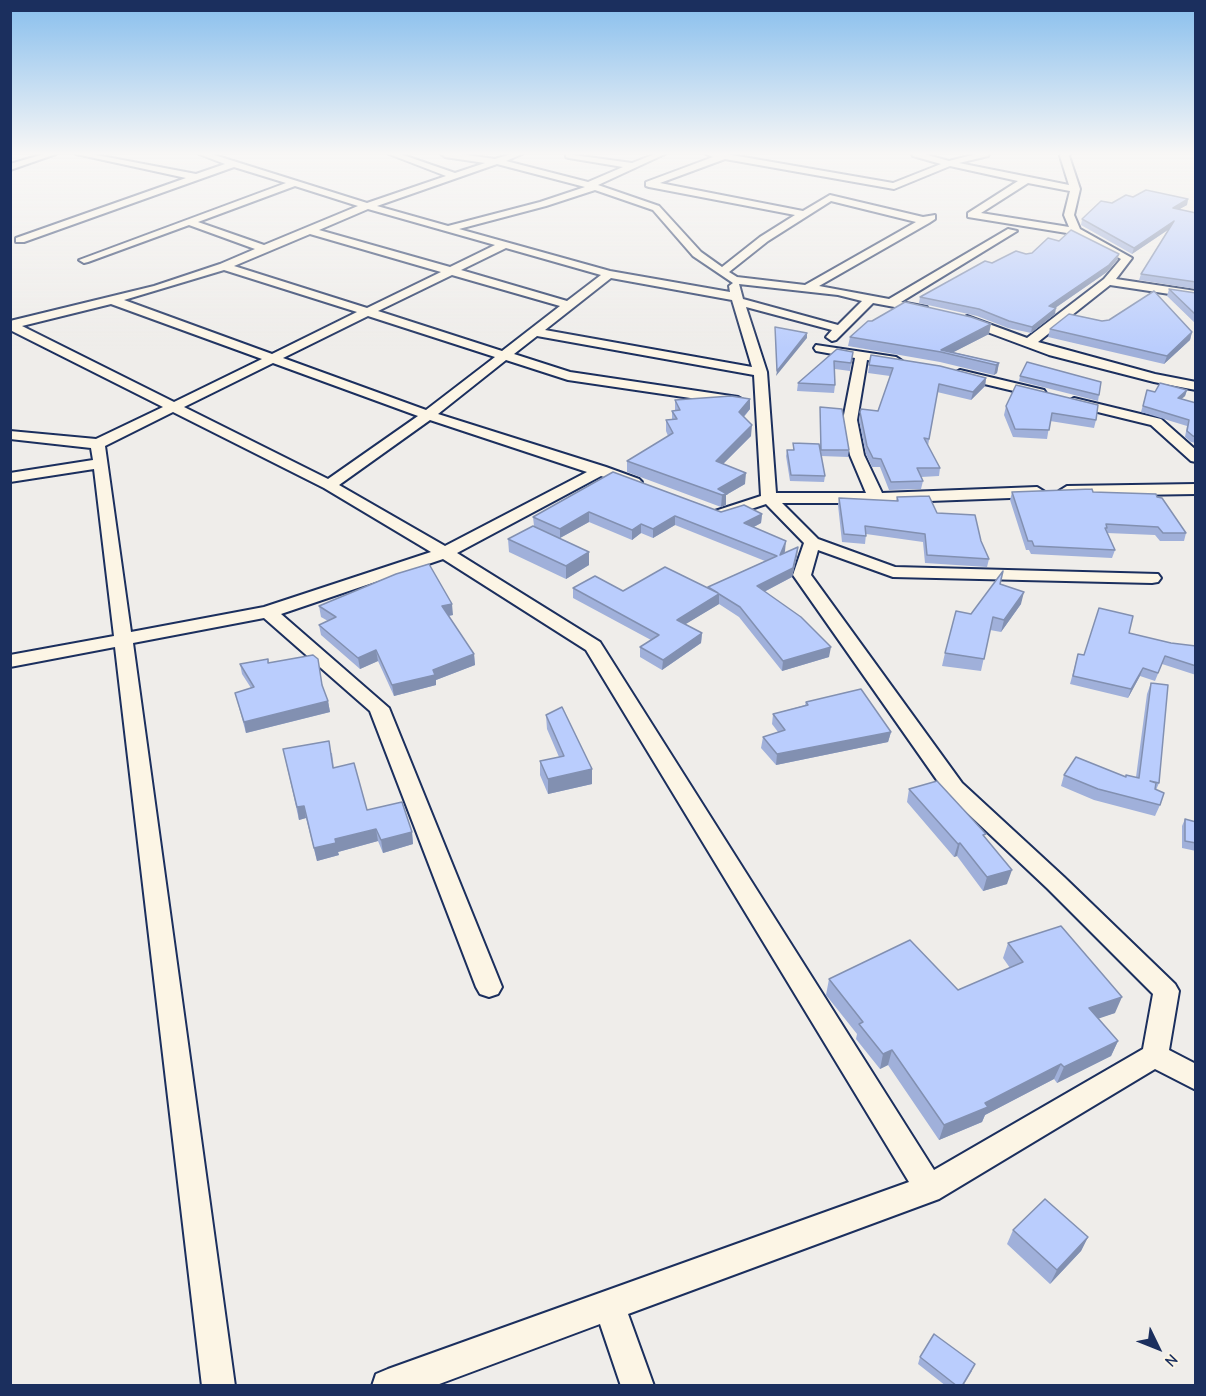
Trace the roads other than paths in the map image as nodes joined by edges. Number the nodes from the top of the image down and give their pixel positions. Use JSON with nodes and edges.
{"nodes":[{"id":1,"x":78,"y":219,"type":"edge"},
{"id":2,"x":198,"y":219,"type":"edge"},
{"id":3,"x":335,"y":219,"type":"edge"},
{"id":4,"x":413,"y":219,"type":"edge"},
{"id":5,"x":485,"y":219,"type":"edge"},
{"id":6,"x":666,"y":219,"type":"edge"},
{"id":7,"x":797,"y":219,"type":"edge"},
{"id":8,"x":921,"y":219,"type":"edge"},
{"id":9,"x":999,"y":219,"type":"edge"},
{"id":10,"x":1071,"y":219,"type":"edge"},
{"id":11,"x":925,"y":220,"type":"joint"},
{"id":12,"x":190,"y":222,"type":"junction"},
{"id":13,"x":447,"y":229,"type":"junction"},
{"id":14,"x":309,"y":230,"type":"junction"},
{"id":15,"x":1012,"y":231,"type":"dead end"},
{"id":16,"x":1076,"y":231,"type":"junction"},
{"id":17,"x":20,"y":240,"type":"dead end"},
{"id":18,"x":504,"y":245,"type":"junction"},
{"id":19,"x":264,"y":249,"type":"junction"},
{"id":20,"x":84,"y":260,"type":"dead end"},
{"id":21,"x":224,"y":266,"type":"junction"},
{"id":22,"x":451,"y":271,"type":"junction"},
{"id":23,"x":722,"y":272,"type":"junction"},
{"id":24,"x":609,"y":274,"type":"junction"},
{"id":25,"x":734,"y":280,"type":"junction"},
{"id":26,"x":1108,"y":281,"type":"junction"},
{"id":27,"x":1149,"y":287,"type":"junction"},
{"id":28,"x":806,"y":289,"type":"junction"},
{"id":29,"x":1196,"y":295,"type":"edge"},
{"id":30,"x":737,"y":299,"type":"junction"},
{"id":31,"x":870,"y":299,"type":"junction"},
{"id":32,"x":112,"y":300,"type":"junction"},
{"id":33,"x":891,"y":303,"type":"junction"},
{"id":34,"x":1164,"y":303,"type":"edge"},
{"id":35,"x":569,"y":305,"type":"junction"},
{"id":36,"x":368,"y":312,"type":"junction"},
{"id":37,"x":932,"y":312,"type":"edge"},
{"id":38,"x":952,"y":316,"type":"edge"},
{"id":39,"x":11,"y":326,"type":"edge"},
{"id":40,"x":840,"y":329,"type":"junction"},
{"id":41,"x":535,"y":332,"type":"junction"},
{"id":42,"x":1030,"y":342,"type":"junction"},
{"id":43,"x":505,"y":355,"type":"junction"},
{"id":44,"x":862,"y":355,"type":"junction"},
{"id":45,"x":273,"y":358,"type":"junction"},
{"id":46,"x":906,"y":363,"type":"edge"},
{"id":47,"x":950,"y":371,"type":"edge"},
{"id":48,"x":760,"y":372,"type":"junction"},
{"id":49,"x":1196,"y":386,"type":"edge"},
{"id":50,"x":761,"y":405,"type":"junction"},
{"id":51,"x":173,"y":407,"type":"junction"},
{"id":52,"x":428,"y":415,"type":"junction"},
{"id":53,"x":10,"y":435,"type":"edge"},
{"id":54,"x":100,"y":453,"type":"junction"},
{"id":55,"x":1196,"y":458,"type":"edge"},
{"id":56,"x":601,"y":470,"type":"junction"},
{"id":57,"x":10,"y":478,"type":"edge"},
{"id":58,"x":329,"y":485,"type":"junction"},
{"id":59,"x":645,"y":486,"type":"edge"},
{"id":60,"x":1196,"y":489,"type":"edge"},
{"id":61,"x":769,"y":498,"type":"junction"},
{"id":62,"x":876,"y":498,"type":"junction"},
{"id":63,"x":710,"y":510,"type":"edge"},
{"id":64,"x":812,"y":542,"type":"junction"},
{"id":65,"x":445,"y":553,"type":"junction"},
{"id":66,"x":1152,"y":578,"type":"dead end"},
{"id":67,"x":268,"y":612,"type":"junction"},
{"id":68,"x":124,"y":640,"type":"junction"},
{"id":69,"x":10,"y":661,"type":"edge"},
{"id":70,"x":489,"y":987,"type":"dead end"},
{"id":71,"x":1155,"y":1055,"type":"junction"},
{"id":72,"x":1196,"y":1078,"type":"edge"},
{"id":73,"x":929,"y":1189,"type":"junction"},
{"id":74,"x":609,"y":1305,"type":"junction"},
{"id":75,"x":219,"y":1386,"type":"edge"},
{"id":76,"x":387,"y":1386,"type":"edge"},
{"id":77,"x":638,"y":1386,"type":"edge"}],
"edges":[{"from":1,"to":17,"type":"street"},
{"from":2,"to":12,"type":"street"},
{"from":3,"to":14,"type":"street"},
{"from":4,"to":13,"type":"street"},
{"from":5,"to":13,"type":"street"},
{"from":6,"to":23,"type":"street"},
{"from":7,"to":23,"type":"street"},
{"from":8,"to":11,"type":"street"},
{"from":9,"to":16,"type":"street"},
{"from":10,"to":16,"type":"street"},
{"from":11,"to":28,"type":"street"},
{"from":12,"to":19,"type":"street"},
{"from":12,"to":20,"type":"street"},
{"from":13,"to":18,"type":"street"},
{"from":14,"to":19,"type":"street"},
{"from":14,"to":22,"type":"street"},
{"from":15,"to":33,"type":"street"},
{"from":16,"to":26,"type":"street"},
{"from":18,"to":22,"type":"street"},
{"from":18,"to":24,"type":"street"},
{"from":19,"to":21,"type":"street"},
{"from":21,"to":32,"type":"street"},
{"from":21,"to":36,"type":"street"},
{"from":22,"to":35,"type":"street"},
{"from":22,"to":36,"type":"street"},
{"from":23,"to":25,"type":"street"},
{"from":24,"to":30,"type":"street"},
{"from":24,"to":35,"type":"street"},
{"from":25,"to":28,"type":"street"},
{"from":25,"to":30,"type":"street"},
{"from":26,"to":27,"type":"street"},
{"from":26,"to":42,"type":"street"},
{"from":27,"to":29,"type":"street"},
{"from":27,"to":34,"type":"street"},
{"from":28,"to":31,"type":"street"},
{"from":30,"to":40,"type":"street"},
{"from":30,"to":48,"type":"street"},
{"from":31,"to":33,"type":"street"},
{"from":31,"to":40,"type":"street"},
{"from":32,"to":39,"type":"street"},
{"from":32,"to":45,"type":"street"},
{"from":33,"to":37,"type":"street"},
{"from":35,"to":41,"type":"street"},
{"from":36,"to":43,"type":"street"},
{"from":36,"to":45,"type":"street"},
{"from":38,"to":42,"type":"street"},
{"from":39,"to":51,"type":"street"},
{"from":40,"to":44,"type":"street"},
{"from":41,"to":43,"type":"street"},
{"from":41,"to":48,"type":"street"},
{"from":42,"to":49,"type":"street"},
{"from":43,"to":50,"type":"street"},
{"from":43,"to":52,"type":"street"},
{"from":44,"to":46,"type":"street"},
{"from":44,"to":62,"type":"street"},
{"from":45,"to":51,"type":"street"},
{"from":45,"to":52,"type":"street"},
{"from":47,"to":55,"type":"street"},
{"from":48,"to":50,"type":"street"},
{"from":50,"to":61,"type":"street"},
{"from":51,"to":54,"type":"street"},
{"from":51,"to":58,"type":"street"},
{"from":52,"to":56,"type":"street"},
{"from":52,"to":58,"type":"street"},
{"from":53,"to":54,"type":"street"},
{"from":54,"to":57,"type":"street"},
{"from":54,"to":68,"type":"street"},
{"from":56,"to":59,"type":"street"},
{"from":56,"to":65,"type":"street"},
{"from":58,"to":65,"type":"street"},
{"from":60,"to":62,"type":"street"},
{"from":61,"to":62,"type":"street"},
{"from":61,"to":63,"type":"street"},
{"from":61,"to":64,"type":"street"},
{"from":64,"to":66,"type":"street"},
{"from":64,"to":71,"type":"street"},
{"from":65,"to":67,"type":"street"},
{"from":65,"to":73,"type":"street"},
{"from":67,"to":68,"type":"street"},
{"from":67,"to":70,"type":"street"},
{"from":68,"to":69,"type":"street"},
{"from":68,"to":75,"type":"street"},
{"from":71,"to":72,"type":"street"},
{"from":71,"to":73,"type":"street"},
{"from":73,"to":74,"type":"street"},
{"from":74,"to":76,"type":"street"},
{"from":74,"to":77,"type":"street"}]}
